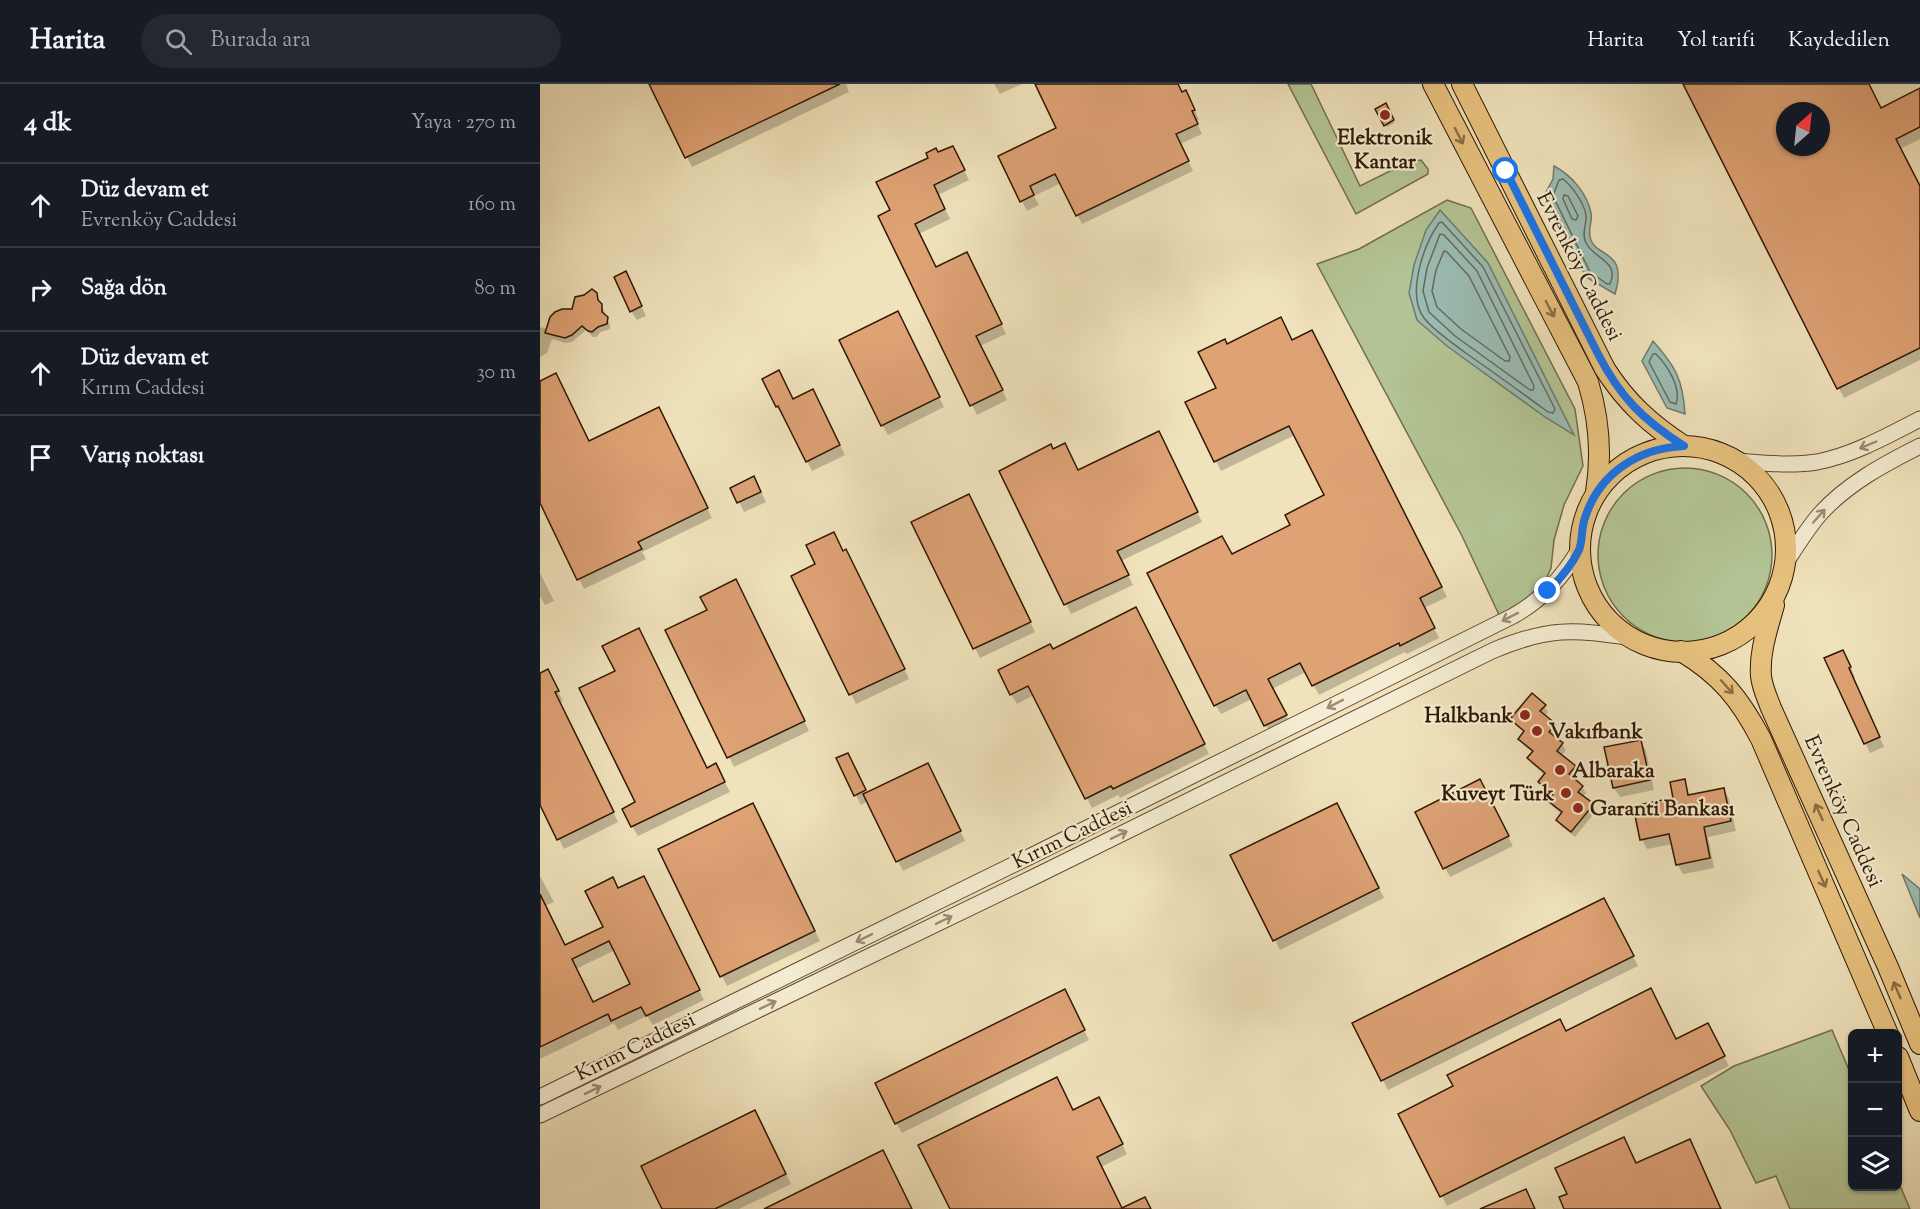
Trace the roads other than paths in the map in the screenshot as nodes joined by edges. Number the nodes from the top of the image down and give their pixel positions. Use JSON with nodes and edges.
{"nodes":[{"id":1,"x":1433,"y":84,"type":"edge"},
{"id":2,"x":1462,"y":84,"type":"edge"},
{"id":3,"x":1920,"y":418,"type":"edge"},
{"id":4,"x":1684,"y":446,"type":"junction"},
{"id":5,"x":1920,"y":446,"type":"edge"},
{"id":6,"x":1737,"y":461,"type":"junction"},
{"id":7,"x":1596,"y":493,"type":"junction"},
{"id":8,"x":1580,"y":548,"type":"junction"},
{"id":9,"x":1785,"y":564,"type":"junction"},
{"id":10,"x":1777,"y":592,"type":"junction"},
{"id":11,"x":1632,"y":638,"type":"junction"},
{"id":12,"x":1681,"y":651,"type":"junction"},
{"id":13,"x":1886,"y":1029,"type":"edge"},
{"id":14,"x":1920,"y":1044,"type":"edge"},
{"id":15,"x":1902,"y":1067,"type":"edge"},
{"id":16,"x":540,"y":1097,"type":"edge"},
{"id":17,"x":1920,"y":1111,"type":"edge"},
{"id":18,"x":540,"y":1115,"type":"edge"}],
"edges":[{"from":1,"to":7,"type":"main road","one_way":true},
{"from":2,"to":4,"type":"main road","name":"Evrenköy Caddesi"},
{"from":3,"to":6,"type":"street","one_way":true},
{"from":4,"to":6,"type":"main road"},
{"from":4,"to":7,"type":"main road"},
{"from":9,"to":5,"type":"street","one_way":true},
{"from":6,"to":9,"type":"main road"},
{"from":7,"to":8,"type":"main road"},
{"from":8,"to":11,"type":"main road"},
{"from":8,"to":16,"type":"street","name":"Kırım Caddesi","one_way":true},
{"from":9,"to":10,"type":"main road"},
{"from":10,"to":12,"type":"main road"},
{"from":14,"to":10,"type":"main road","name":"Evrenköy Caddesi","one_way":true},
{"from":11,"to":12,"type":"main road"},
{"from":18,"to":11,"type":"street","name":"Kırım Caddesi","one_way":true},
{"from":12,"to":13,"type":"main road","one_way":true},
{"from":15,"to":17,"type":"main road"}]}
